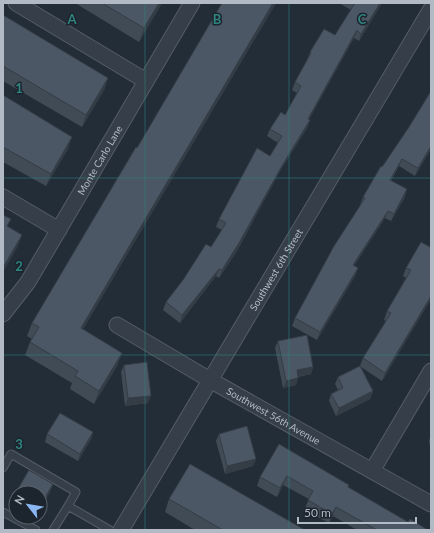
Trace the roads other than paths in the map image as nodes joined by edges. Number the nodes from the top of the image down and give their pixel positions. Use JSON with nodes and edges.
{"nodes":[{"id":1,"x":16,"y":3,"type":"edge"},
{"id":2,"x":192,"y":3,"type":"edge"},
{"id":3,"x":431,"y":9,"type":"edge"},
{"id":4,"x":146,"y":81,"type":"junction"},
{"id":5,"x":3,"y":197,"type":"edge"},
{"id":6,"x":59,"y":230,"type":"junction"},
{"id":7,"x":3,"y":314,"type":"edge"},
{"id":8,"x":117,"y":325,"type":"dead end"},
{"id":9,"x":431,"y":371,"type":"edge"},
{"id":10,"x":210,"y":380,"type":"junction"},
{"id":11,"x":3,"y":468,"type":"edge"},
{"id":12,"x":372,"y":471,"type":"junction"},
{"id":13,"x":431,"y":504,"type":"edge"},
{"id":14,"x":68,"y":506,"type":"junction"},
{"id":15,"x":3,"y":512,"type":"edge"},
{"id":16,"x":36,"y":530,"type":"edge"},
{"id":17,"x":53,"y":530,"type":"edge"},
{"id":18,"x":110,"y":530,"type":"edge"},
{"id":19,"x":122,"y":530,"type":"edge"}],
"edges":[{"from":1,"to":4,"type":"street"},
{"from":2,"to":4,"type":"street","name":"Monte Carlo Lane"},
{"from":3,"to":10,"type":"street","name":"Southwest 6th Street"},
{"from":4,"to":6,"type":"street","name":"Monte Carlo Lane"},
{"from":5,"to":6,"type":"street"},
{"from":6,"to":7,"type":"street","name":"Monte Carlo Lane"},
{"from":8,"to":10,"type":"street","name":"Southwest 56th Avenue"},
{"from":9,"to":12,"type":"street"},
{"from":10,"to":12,"type":"street","name":"Southwest 56th Avenue"},
{"from":10,"to":19,"type":"street","name":"Southwest 6th Street"},
{"from":11,"to":14,"type":"lane"},
{"from":12,"to":13,"type":"street","name":"Southwest 56th Avenue"},
{"from":14,"to":17,"type":"lane"},
{"from":14,"to":18,"type":"lane"},
{"from":15,"to":16,"type":"lane"}]}
